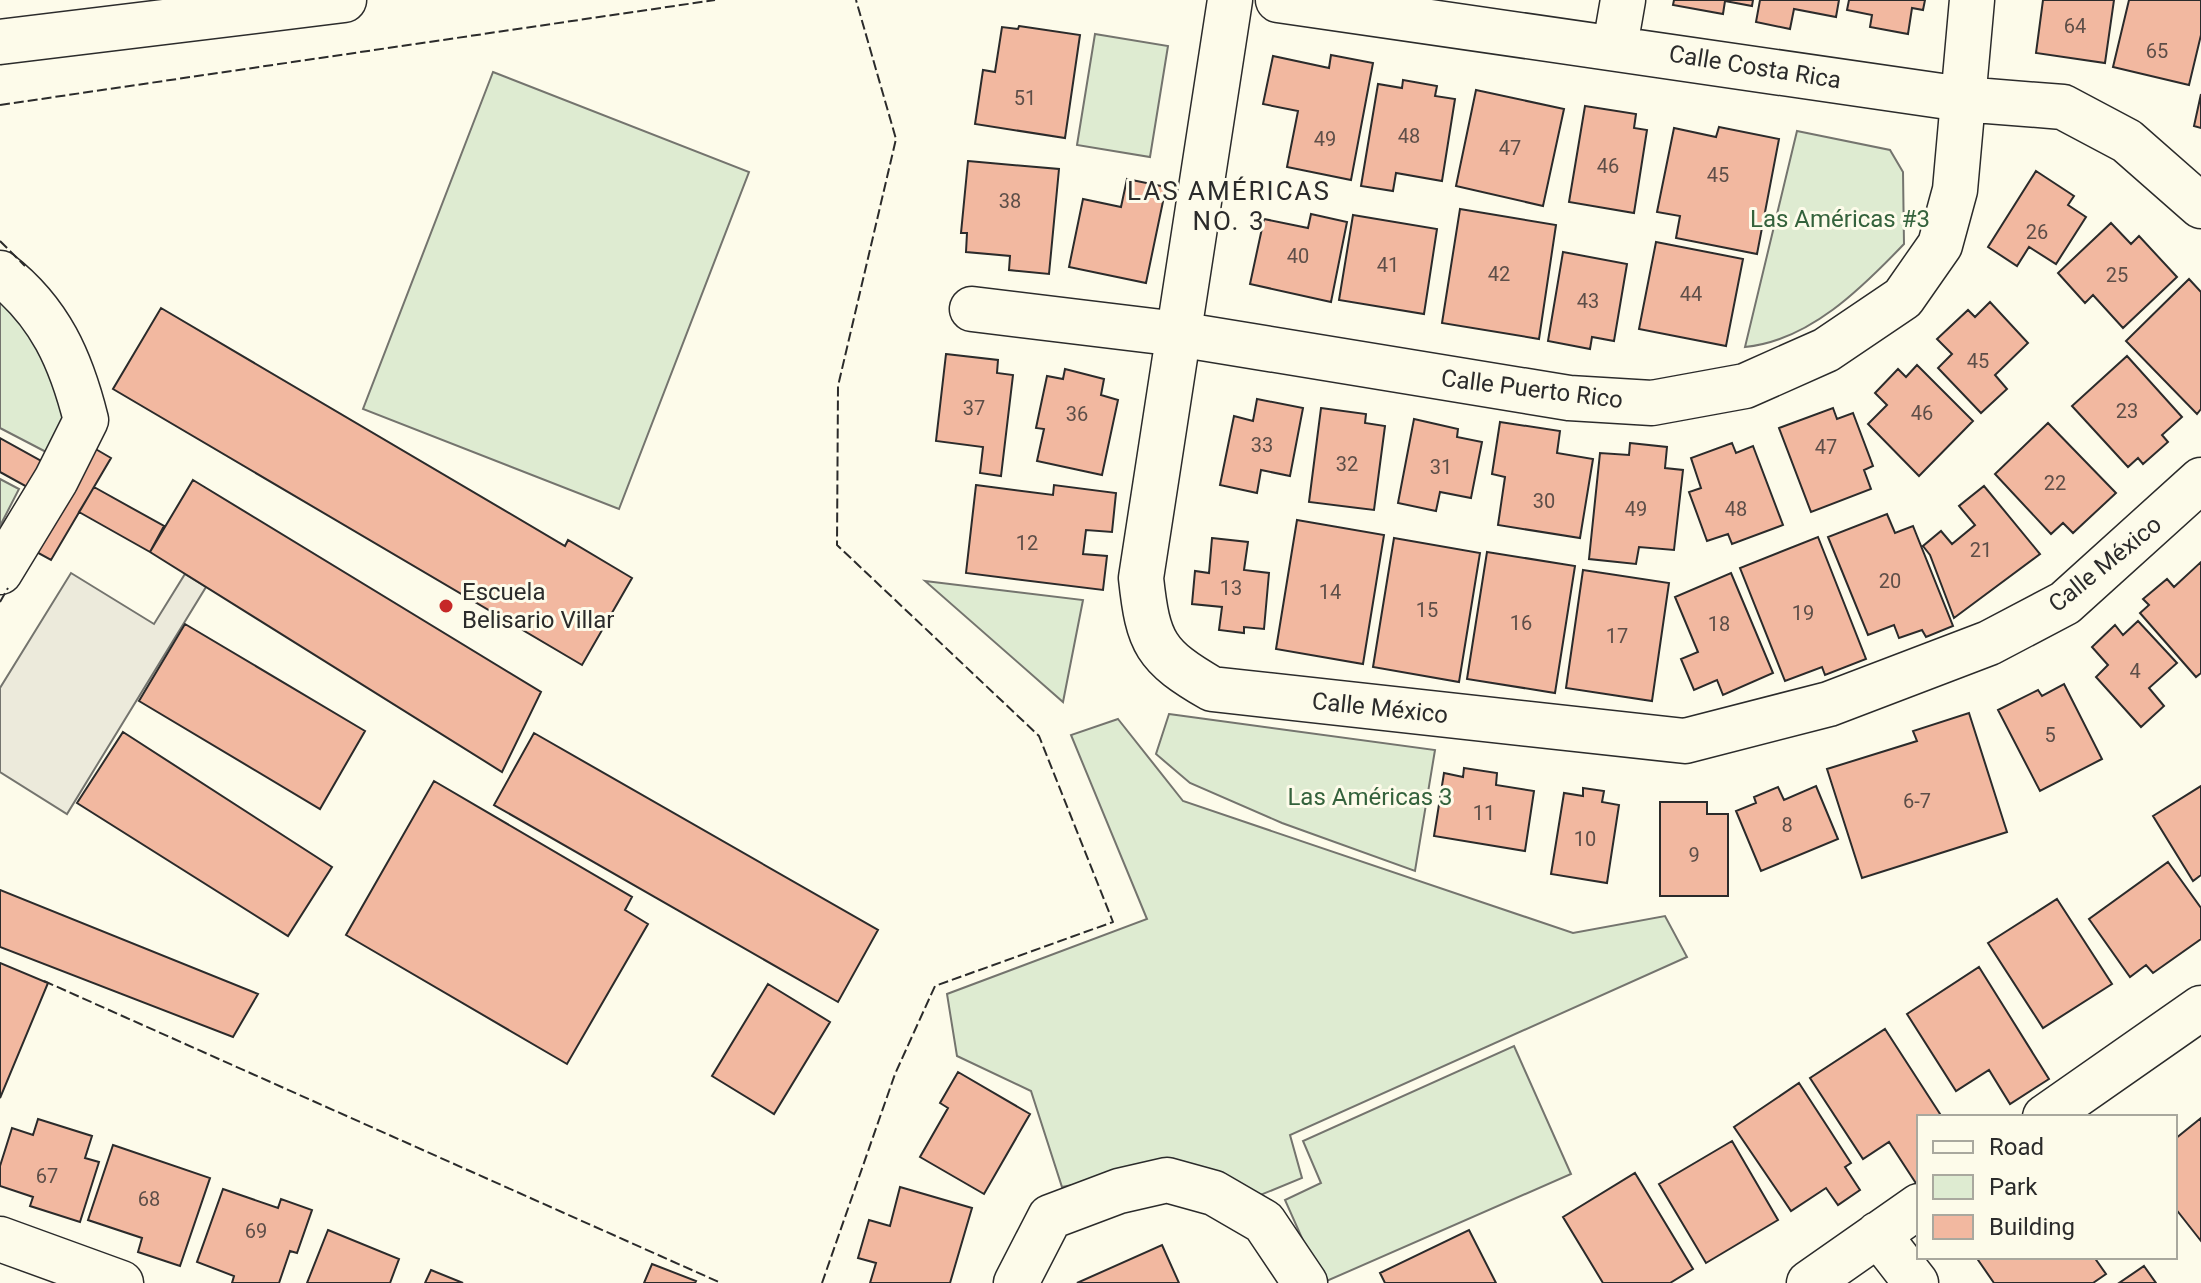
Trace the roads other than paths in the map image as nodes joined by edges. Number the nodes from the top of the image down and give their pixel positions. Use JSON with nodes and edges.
{"nodes":[{"id":1,"x":344,"y":0,"type":"edge"},
{"id":2,"x":1230,"y":0,"type":"edge"},
{"id":3,"x":1278,"y":0,"type":"edge"},
{"id":4,"x":1623,"y":0,"type":"edge"},
{"id":5,"x":1972,"y":0,"type":"edge"},
{"id":6,"x":0,"y":42,"type":"edge"},
{"id":7,"x":1615,"y":46,"type":"junction"},
{"id":8,"x":1962,"y":99,"type":"junction"},
{"id":9,"x":2201,"y":206,"type":"edge"},
{"id":10,"x":0,"y":273,"type":"edge"},
{"id":11,"x":972,"y":309,"type":"dead end"},
{"id":12,"x":1178,"y":334,"type":"junction"},
{"id":13,"x":2201,"y":480,"type":"edge"},
{"id":14,"x":0,"y":572,"type":"edge"},
{"id":15,"x":2201,"y":1008,"type":"edge"},
{"id":16,"x":2048,"y":1115,"type":"edge"},
{"id":17,"x":1917,"y":1207,"type":"edge"},
{"id":18,"x":1878,"y":1234,"type":"junction"},
{"id":19,"x":0,"y":1239,"type":"edge"},
{"id":20,"x":121,"y":1283,"type":"edge"},
{"id":21,"x":1016,"y":1283,"type":"edge"},
{"id":22,"x":1305,"y":1283,"type":"edge"},
{"id":23,"x":1809,"y":1283,"type":"edge"},
{"id":24,"x":1916,"y":1283,"type":"edge"}],
"edges":[{"from":1,"to":6,"type":"street"},
{"from":2,"to":12,"type":"street","name":"Calle México"},
{"from":3,"to":7,"type":"street","name":"Calle Costa Rica"},
{"from":4,"to":7,"type":"street"},
{"from":5,"to":8,"type":"street","name":"Calle Puerto Rico"},
{"from":7,"to":8,"type":"street","name":"Calle Costa Rica"},
{"from":8,"to":9,"type":"street","name":"Calle Costa Rica"},
{"from":8,"to":12,"type":"street","name":"Calle Puerto Rico"},
{"from":10,"to":14,"type":"street"},
{"from":11,"to":12,"type":"street","name":"Calle Puerto Rico"},
{"from":12,"to":13,"type":"street","name":"Calle México"},
{"from":15,"to":16,"type":"street"},
{"from":17,"to":18,"type":"street"},
{"from":18,"to":23,"type":"street"},
{"from":18,"to":24,"type":"street"},
{"from":19,"to":20,"type":"street"},
{"from":21,"to":22,"type":"street"}]}
